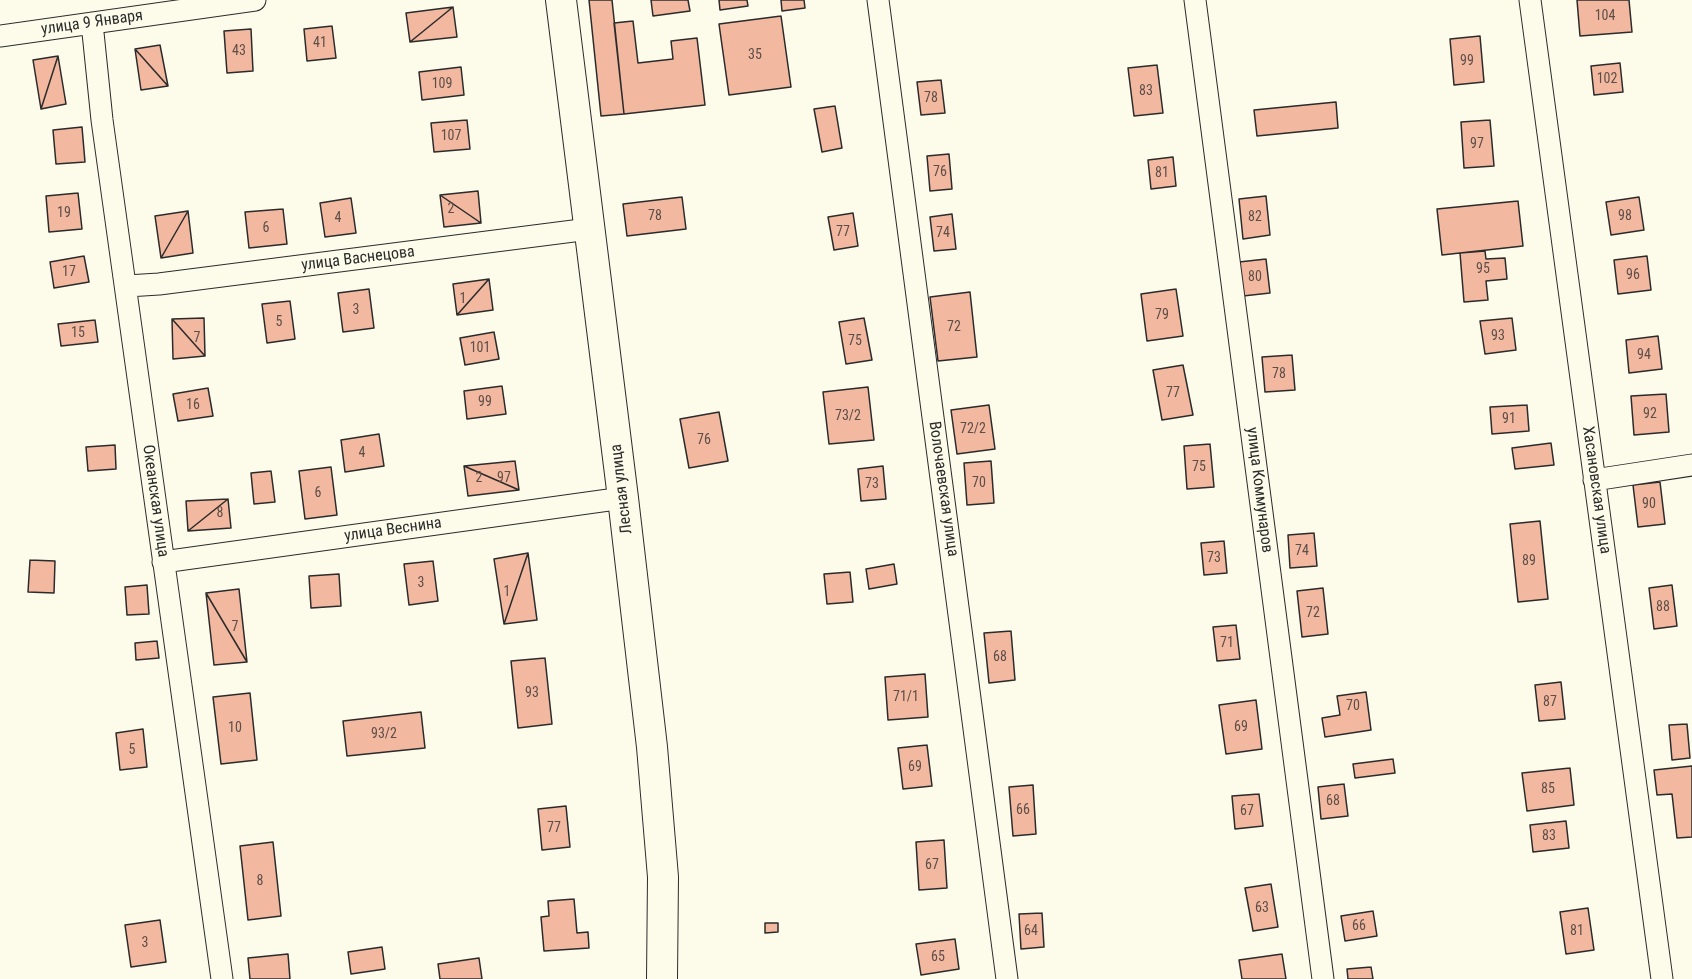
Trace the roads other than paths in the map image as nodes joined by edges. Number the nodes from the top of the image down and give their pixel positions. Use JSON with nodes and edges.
{"nodes":[{"id":1,"x":255,"y":0,"type":"edge"},
{"id":2,"x":561,"y":0,"type":"edge"},
{"id":3,"x":878,"y":0,"type":"edge"},
{"id":4,"x":1195,"y":0,"type":"edge"},
{"id":5,"x":1530,"y":0,"type":"edge"},
{"id":6,"x":93,"y":23,"type":"junction"},
{"id":7,"x":0,"y":36,"type":"edge"},
{"id":8,"x":589,"y":229,"type":"junction"},
{"id":9,"x":127,"y":286,"type":"junction"},
{"id":10,"x":1692,"y":465,"type":"edge"},
{"id":11,"x":1594,"y":480,"type":"junction"},
{"id":12,"x":623,"y":498,"type":"junction"},
{"id":13,"x":163,"y":562,"type":"junction"},
{"id":14,"x":222,"y":979,"type":"edge"},
{"id":15,"x":662,"y":979,"type":"edge"},
{"id":16,"x":1007,"y":979,"type":"edge"},
{"id":17,"x":1323,"y":979,"type":"edge"},
{"id":18,"x":1662,"y":979,"type":"edge"}],
"edges":[{"from":1,"to":6,"type":"street","name":"улица 9 Января"},
{"from":2,"to":8,"type":"street","name":"Лесная улица"},
{"from":3,"to":16,"type":"street","name":"Волочаевская улица"},
{"from":4,"to":17,"type":"street","name":"улица Коммунаров"},
{"from":5,"to":11,"type":"street","name":"Хасановская улица"},
{"from":6,"to":7,"type":"street","name":"улица 9 Января"},
{"from":6,"to":9,"type":"street","name":"Океанская улица"},
{"from":8,"to":9,"type":"street","name":"улица Васнецова"},
{"from":8,"to":12,"type":"street","name":"Лесная улица"},
{"from":9,"to":13,"type":"street","name":"Океанская улица"},
{"from":10,"to":11,"type":"street"},
{"from":11,"to":18,"type":"street","name":"Хасановская улица"},
{"from":12,"to":13,"type":"street","name":"улица Веснина"},
{"from":12,"to":15,"type":"street","name":"Лесная улица"},
{"from":13,"to":14,"type":"street","name":"Океанская улица"}]}
